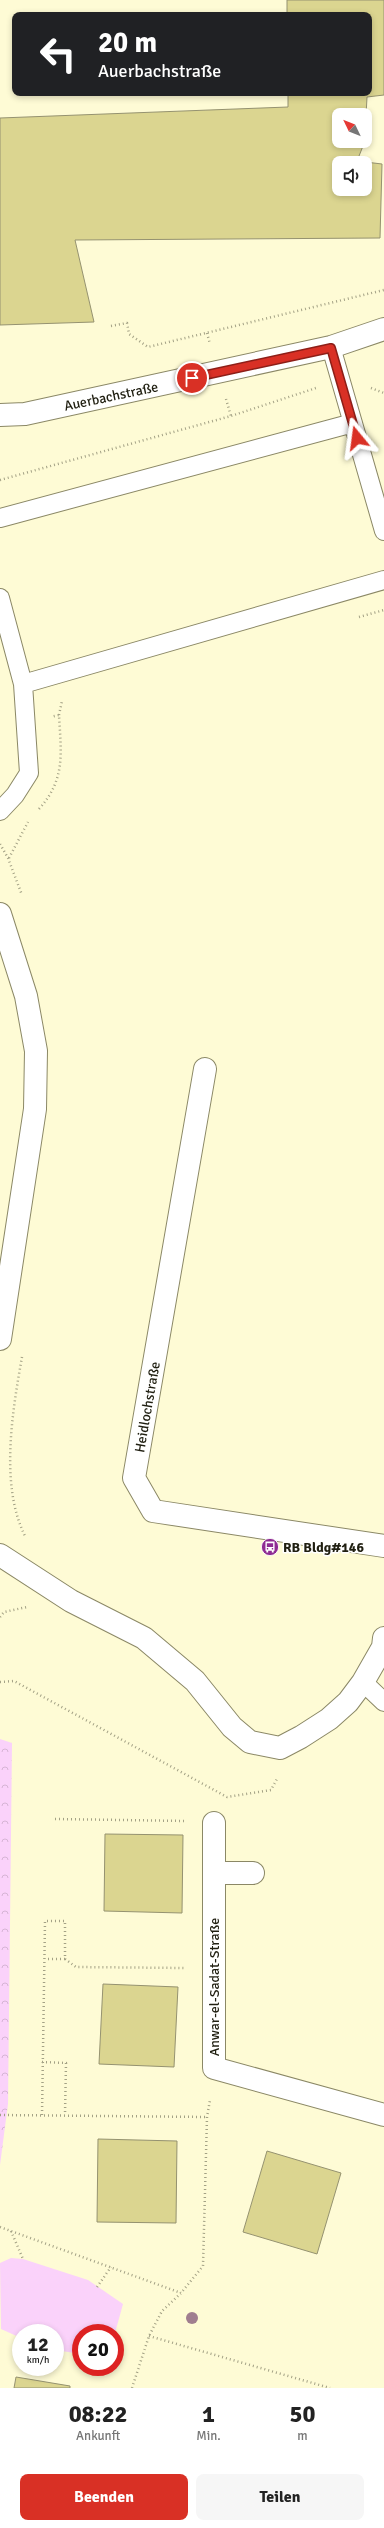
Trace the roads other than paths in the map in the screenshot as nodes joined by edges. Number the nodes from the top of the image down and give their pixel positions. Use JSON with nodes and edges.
{"nodes":[{"id":1,"x":384,"y":329,"type":"edge"},
{"id":2,"x":331,"y":348,"type":"junction"},
{"id":3,"x":0,"y":415,"type":"edge"},
{"id":4,"x":353,"y":423,"type":"junction"},
{"id":5,"x":0,"y":518,"type":"edge"},
{"id":6,"x":384,"y":531,"type":"edge"},
{"id":7,"x":384,"y":580,"type":"edge"},
{"id":8,"x":0,"y":598,"type":"edge"},
{"id":9,"x":23,"y":684,"type":"junction"},
{"id":10,"x":0,"y":811,"type":"edge"},
{"id":11,"x":0,"y":914,"type":"edge"},
{"id":12,"x":205,"y":1070,"type":"dead end"},
{"id":13,"x":0,"y":1339,"type":"edge"},
{"id":14,"x":384,"y":1546,"type":"edge"},
{"id":15,"x":0,"y":1555,"type":"edge"},
{"id":16,"x":384,"y":1638,"type":"edge"},
{"id":17,"x":363,"y":1682,"type":"junction"},
{"id":18,"x":384,"y":1702,"type":"edge"},
{"id":19,"x":214,"y":1826,"type":"road end"},
{"id":20,"x":214,"y":1873,"type":"junction"},
{"id":21,"x":253,"y":1873,"type":"dead end"},
{"id":22,"x":384,"y":2115,"type":"edge"}],
"edges":[{"from":1,"to":2,"type":"street","name":"Auerbachstraße"},
{"from":2,"to":3,"type":"street","name":"Auerbachstraße"},
{"from":2,"to":4,"type":"lane"},
{"from":4,"to":5,"type":"lane"},
{"from":4,"to":6,"type":"lane"},
{"from":7,"to":9,"type":"lane"},
{"from":8,"to":9,"type":"lane"},
{"from":9,"to":10,"type":"lane"},
{"from":11,"to":13,"type":"street"},
{"from":12,"to":14,"type":"street","name":"Heidlochstraße"},
{"from":15,"to":17,"type":"street"},
{"from":16,"to":17,"type":"street"},
{"from":17,"to":18,"type":"lane"},
{"from":19,"to":20,"type":"street","name":"Anwar-el-Sadat-Straße"},
{"from":20,"to":21,"type":"street"},
{"from":20,"to":22,"type":"street","name":"Anwar-el-Sadat-Straße"}]}
